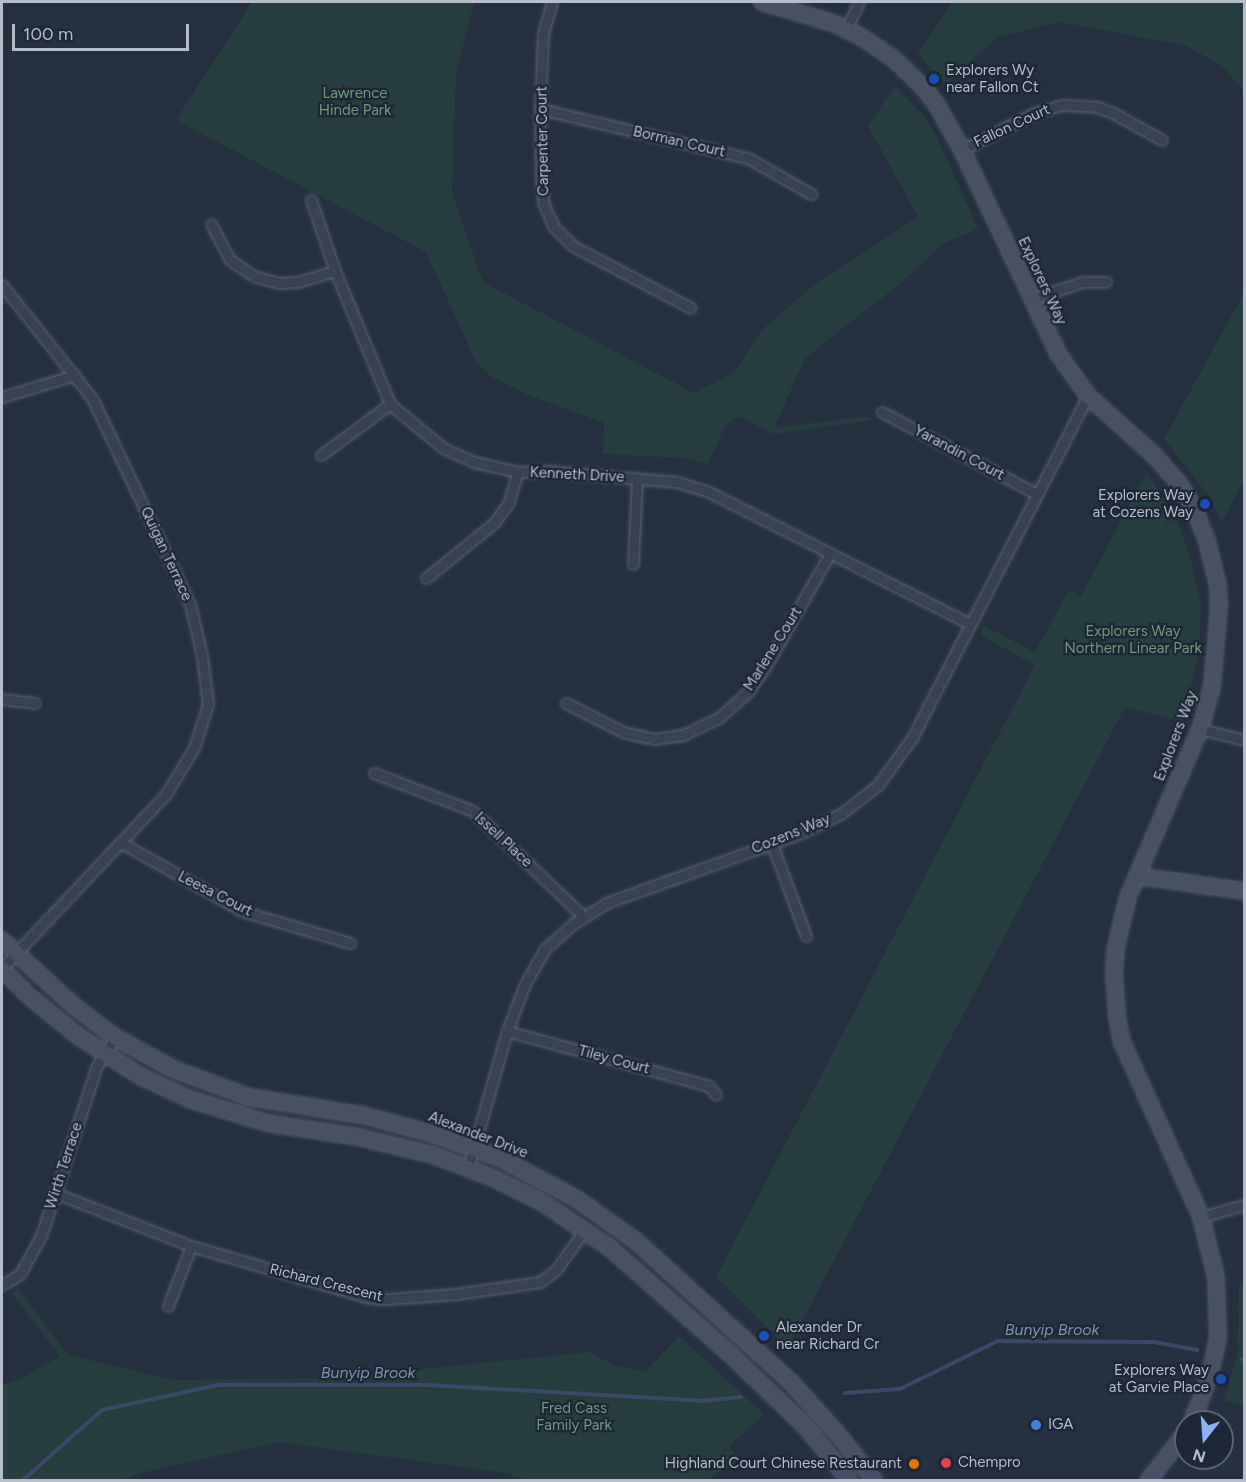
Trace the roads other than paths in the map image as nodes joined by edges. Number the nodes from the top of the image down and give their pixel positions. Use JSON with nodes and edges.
{"nodes":[{"id":1,"x":552,"y":2,"type":"edge"},
{"id":2,"x":762,"y":2,"type":"edge"},
{"id":3,"x":859,"y":2,"type":"edge"},
{"id":4,"x":846,"y":29,"type":"junction"},
{"id":5,"x":540,"y":109,"type":"junction"},
{"id":6,"x":1162,"y":140,"type":"dead end"},
{"id":7,"x":962,"y":150,"type":"junction"},
{"id":8,"x":811,"y":194,"type":"dead end"},
{"id":9,"x":311,"y":200,"type":"dead end"},
{"id":10,"x":211,"y":224,"type":"dead end"},
{"id":11,"x":335,"y":271,"type":"junction"},
{"id":12,"x":1106,"y":282,"type":"dead end"},
{"id":13,"x":2,"y":285,"type":"edge"},
{"id":14,"x":1031,"y":299,"type":"junction"},
{"id":15,"x":691,"y":308,"type":"dead end"},
{"id":16,"x":75,"y":375,"type":"junction"},
{"id":17,"x":1088,"y":396,"type":"junction"},
{"id":18,"x":2,"y":397,"type":"edge"},
{"id":19,"x":390,"y":404,"type":"junction"},
{"id":20,"x":882,"y":412,"type":"dead end"},
{"id":21,"x":321,"y":455,"type":"dead end"},
{"id":22,"x":519,"y":472,"type":"junction"},
{"id":23,"x":637,"y":478,"type":"junction"},
{"id":24,"x":1037,"y":494,"type":"junction"},
{"id":25,"x":829,"y":555,"type":"junction"},
{"id":26,"x":633,"y":564,"type":"dead end"},
{"id":27,"x":426,"y":578,"type":"dead end"},
{"id":28,"x":970,"y":624,"type":"junction"},
{"id":29,"x":2,"y":699,"type":"edge"},
{"id":30,"x":35,"y":703,"type":"dead end"},
{"id":31,"x":566,"y":703,"type":"dead end"},
{"id":32,"x":1200,"y":729,"type":"junction"},
{"id":33,"x":1245,"y":740,"type":"edge"},
{"id":34,"x":374,"y":772,"type":"dead end"},
{"id":35,"x":120,"y":842,"type":"junction"},
{"id":36,"x":772,"y":843,"type":"junction"},
{"id":37,"x":1137,"y":876,"type":"junction"},
{"id":38,"x":1245,"y":891,"type":"edge"},
{"id":39,"x":584,"y":917,"type":"junction"},
{"id":40,"x":806,"y":936,"type":"dead end"},
{"id":41,"x":2,"y":940,"type":"edge"},
{"id":42,"x":350,"y":943,"type":"dead end"},
{"id":43,"x":15,"y":952,"type":"junction"},
{"id":44,"x":2,"y":968,"type":"edge"},
{"id":45,"x":507,"y":1031,"type":"junction"},
{"id":46,"x":115,"y":1036,"type":"junction"},
{"id":47,"x":104,"y":1054,"type":"junction"},
{"id":48,"x":716,"y":1095,"type":"dead end"},
{"id":49,"x":475,"y":1148,"type":"junction"},
{"id":50,"x":468,"y":1168,"type":"junction"},
{"id":51,"x":55,"y":1193,"type":"junction"},
{"id":52,"x":1245,"y":1205,"type":"edge"},
{"id":53,"x":1201,"y":1217,"type":"junction"},
{"id":54,"x":585,"y":1229,"type":"junction"},
{"id":55,"x":191,"y":1246,"type":"junction"},
{"id":56,"x":2,"y":1286,"type":"edge"},
{"id":57,"x":168,"y":1306,"type":"dead end"},
{"id":58,"x":1197,"y":1410,"type":"edge"},
{"id":59,"x":1174,"y":1448,"type":"edge"},
{"id":60,"x":849,"y":1480,"type":"edge"},
{"id":61,"x":874,"y":1480,"type":"edge"},
{"id":62,"x":1149,"y":1480,"type":"edge"}],
"edges":[{"from":1,"to":5,"type":"street","name":"Carpenter Court"},
{"from":2,"to":4,"type":"main road","name":"Explorers Way"},
{"from":3,"to":4,"type":"street"},
{"from":4,"to":7,"type":"main road","name":"Explorers Way"},
{"from":5,"to":8,"type":"street","name":"Borman Court"},
{"from":5,"to":15,"type":"street","name":"Carpenter Court"},
{"from":6,"to":7,"type":"street","name":"Fallon Court"},
{"from":7,"to":14,"type":"main road","name":"Explorers Way"},
{"from":9,"to":11,"type":"street","name":"Kenneth Drive"},
{"from":10,"to":11,"type":"street"},
{"from":11,"to":19,"type":"street","name":"Kenneth Drive"},
{"from":12,"to":14,"type":"street"},
{"from":13,"to":16,"type":"street","name":"Quigan Terrace"},
{"from":14,"to":17,"type":"main road","name":"Explorers Way"},
{"from":16,"to":18,"type":"street"},
{"from":16,"to":35,"type":"street","name":"Quigan Terrace"},
{"from":17,"to":24,"type":"street","name":"Cozens Way"},
{"from":17,"to":32,"type":"main road","name":"Explorers Way"},
{"from":19,"to":21,"type":"street"},
{"from":19,"to":22,"type":"street","name":"Kenneth Drive"},
{"from":20,"to":24,"type":"street","name":"Yarandin Court"},
{"from":22,"to":23,"type":"street","name":"Kenneth Drive"},
{"from":22,"to":27,"type":"street"},
{"from":23,"to":25,"type":"street","name":"Kenneth Drive"},
{"from":23,"to":26,"type":"street"},
{"from":24,"to":28,"type":"street","name":"Cozens Way"},
{"from":25,"to":28,"type":"street","name":"Kenneth Drive"},
{"from":25,"to":31,"type":"street","name":"Marlene Court"},
{"from":28,"to":36,"type":"street","name":"Cozens Way"},
{"from":29,"to":30,"type":"street"},
{"from":32,"to":33,"type":"street"},
{"from":32,"to":37,"type":"main road","name":"Explorers Way"},
{"from":34,"to":39,"type":"street","name":"Issell Place"},
{"from":35,"to":42,"type":"street","name":"Leesa Court"},
{"from":35,"to":43,"type":"street","name":"Quigan Terrace"},
{"from":36,"to":39,"type":"street","name":"Cozens Way"},
{"from":36,"to":40,"type":"street"},
{"from":37,"to":38,"type":"main road"},
{"from":37,"to":53,"type":"main road","name":"Explorers Way"},
{"from":39,"to":45,"type":"street","name":"Cozens Way"},
{"from":41,"to":43,"type":"main road","name":"Alexander Drive"},
{"from":43,"to":44,"type":"street","name":"Quigan Terrace"},
{"from":43,"to":46,"type":"main road","name":"Alexander Drive"},
{"from":44,"to":47,"type":"main road"},
{"from":45,"to":48,"type":"street","name":"Tiley Court"},
{"from":45,"to":49,"type":"street","name":"Cozens Way"},
{"from":46,"to":47,"type":"street","name":"Wirth Terrace"},
{"from":46,"to":49,"type":"main road","name":"Alexander Drive"},
{"from":47,"to":50,"type":"main road"},
{"from":47,"to":51,"type":"street","name":"Wirth Terrace"},
{"from":49,"to":50,"type":"street","name":"Cozens Way"},
{"from":49,"to":61,"type":"main road","name":"Alexander Drive"},
{"from":50,"to":54,"type":"main road"},
{"from":51,"to":55,"type":"street","name":"Richard Crescent"},
{"from":51,"to":56,"type":"street","name":"Wirth Terrace"},
{"from":52,"to":53,"type":"street"},
{"from":53,"to":58,"type":"main road","name":"Explorers Way"},
{"from":54,"to":55,"type":"street","name":"Richard Crescent"},
{"from":54,"to":60,"type":"main road"},
{"from":55,"to":57,"type":"street"},
{"from":59,"to":62,"type":"main road"}]}
